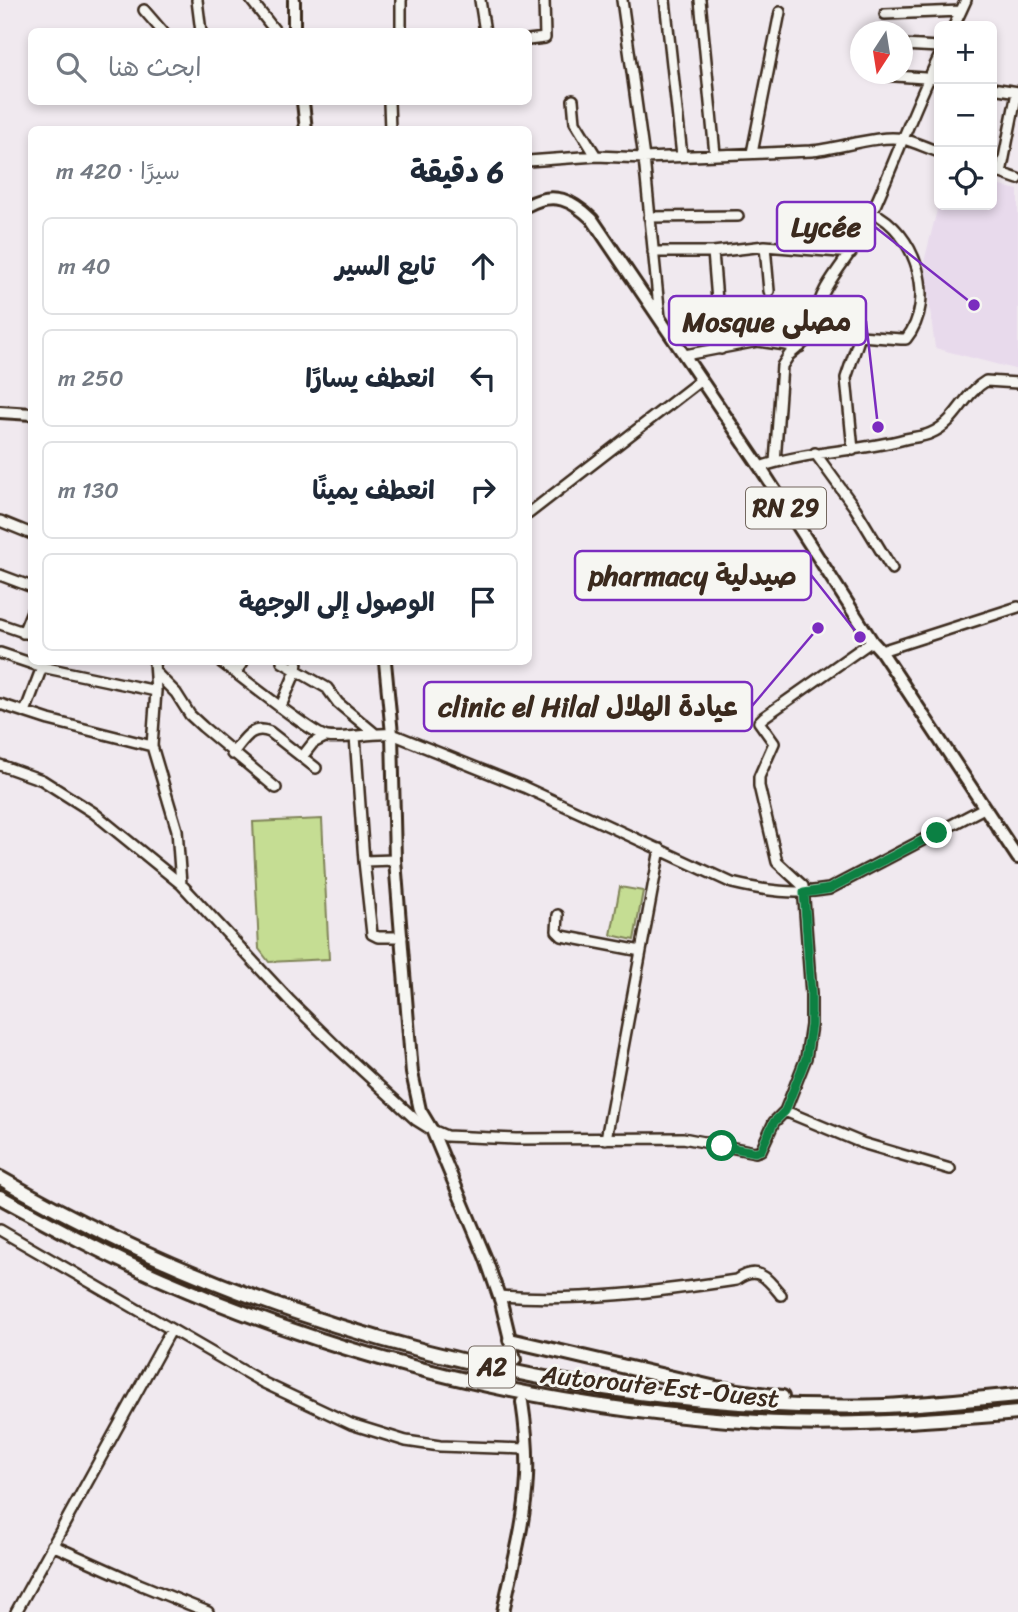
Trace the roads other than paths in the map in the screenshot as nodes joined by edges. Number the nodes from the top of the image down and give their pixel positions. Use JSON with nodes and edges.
{"nodes":[{"id":1,"x":197,"y":0,"type":"edge"},
{"id":2,"x":251,"y":0,"type":"edge"},
{"id":3,"x":294,"y":0,"type":"edge"},
{"id":4,"x":401,"y":0,"type":"edge"},
{"id":5,"x":480,"y":0,"type":"edge"},
{"id":6,"x":544,"y":0,"type":"edge"},
{"id":7,"x":622,"y":0,"type":"edge"},
{"id":8,"x":665,"y":0,"type":"edge"},
{"id":9,"x":700,"y":0,"type":"edge"},
{"id":10,"x":966,"y":0,"type":"edge"},
{"id":11,"x":144,"y":10,"type":"dead end"},
{"id":12,"x":961,"y":11,"type":"junction"},
{"id":13,"x":779,"y":12,"type":"dead end"},
{"id":14,"x":885,"y":14,"type":"dead end"},
{"id":15,"x":956,"y":21,"type":"edge"},
{"id":16,"x":160,"y":28,"type":"edge"},
{"id":17,"x":200,"y":28,"type":"edge"},
{"id":18,"x":273,"y":28,"type":"edge"},
{"id":19,"x":294,"y":28,"type":"edge"},
{"id":20,"x":401,"y":28,"type":"edge"},
{"id":21,"x":484,"y":28,"type":"edge"},
{"id":22,"x":532,"y":40,"type":"edge"},
{"id":23,"x":913,"y":46,"type":"edge"},
{"id":24,"x":934,"y":47,"type":"edge"},
{"id":25,"x":913,"y":77,"type":"edge"},
{"id":26,"x":934,"y":78,"type":"edge"},
{"id":27,"x":997,"y":89,"type":"edge"},
{"id":28,"x":1017,"y":92,"type":"edge"},
{"id":29,"x":573,"y":100,"type":"dead end"},
{"id":30,"x":303,"y":105,"type":"edge"},
{"id":31,"x":389,"y":105,"type":"edge"},
{"id":32,"x":306,"y":126,"type":"edge"},
{"id":33,"x":390,"y":126,"type":"edge"},
{"id":34,"x":902,"y":139,"type":"junction"},
{"id":35,"x":934,"y":150,"type":"edge"},
{"id":36,"x":752,"y":153,"type":"junction"},
{"id":37,"x":715,"y":154,"type":"junction"},
{"id":38,"x":596,"y":156,"type":"junction"},
{"id":39,"x":682,"y":156,"type":"junction"},
{"id":40,"x":644,"y":158,"type":"junction"},
{"id":41,"x":532,"y":160,"type":"edge"},
{"id":42,"x":997,"y":167,"type":"edge"},
{"id":43,"x":997,"y":171,"type":"edge"},
{"id":44,"x":1018,"y":179,"type":"edge"},
{"id":45,"x":532,"y":203,"type":"edge"},
{"id":46,"x":872,"y":212,"type":"junction"},
{"id":47,"x":738,"y":216,"type":"dead end"},
{"id":48,"x":649,"y":217,"type":"junction"},
{"id":49,"x":765,"y":246,"type":"junction"},
{"id":50,"x":653,"y":252,"type":"junction"},
{"id":51,"x":713,"y":252,"type":"junction"},
{"id":52,"x":852,"y":253,"type":"junction"},
{"id":53,"x":769,"y":292,"type":"dead end"},
{"id":54,"x":660,"y":318,"type":"junction"},
{"id":55,"x":820,"y":324,"type":"junction"},
{"id":56,"x":860,"y":336,"type":"junction"},
{"id":57,"x":800,"y":347,"type":"junction"},
{"id":58,"x":721,"y":349,"type":"junction"},
{"id":59,"x":685,"y":355,"type":"junction"},
{"id":60,"x":701,"y":380,"type":"junction"},
{"id":61,"x":1018,"y":383,"type":"edge"},
{"id":62,"x":0,"y":412,"type":"edge"},
{"id":63,"x":28,"y":414,"type":"edge"},
{"id":64,"x":853,"y":450,"type":"junction"},
{"id":65,"x":816,"y":453,"type":"junction"},
{"id":66,"x":775,"y":462,"type":"junction"},
{"id":67,"x":760,"y":467,"type":"junction"},
{"id":68,"x":532,"y":511,"type":"edge"},
{"id":69,"x":0,"y":522,"type":"edge"},
{"id":70,"x":28,"y":532,"type":"edge"},
{"id":71,"x":892,"y":569,"type":"dead end"},
{"id":72,"x":0,"y":575,"type":"edge"},
{"id":73,"x":28,"y":586,"type":"edge"},
{"id":74,"x":1018,"y":607,"type":"edge"},
{"id":75,"x":0,"y":624,"type":"edge"},
{"id":76,"x":27,"y":634,"type":"edge"},
{"id":77,"x":872,"y":641,"type":"junction"},
{"id":78,"x":881,"y":651,"type":"junction"},
{"id":79,"x":0,"y":653,"type":"edge"},
{"id":80,"x":28,"y":662,"type":"edge"},
{"id":81,"x":36,"y":665,"type":"edge"},
{"id":82,"x":152,"y":665,"type":"edge"},
{"id":83,"x":226,"y":665,"type":"edge"},
{"id":84,"x":241,"y":665,"type":"edge"},
{"id":85,"x":385,"y":665,"type":"edge"},
{"id":86,"x":296,"y":666,"type":"edge"},
{"id":87,"x":42,"y":667,"type":"junction"},
{"id":88,"x":236,"y":672,"type":"junction"},
{"id":89,"x":156,"y":674,"type":"junction"},
{"id":90,"x":156,"y":691,"type":"junction"},
{"id":91,"x":0,"y":704,"type":"edge"},
{"id":92,"x":281,"y":706,"type":"junction"},
{"id":93,"x":25,"y":712,"type":"junction"},
{"id":94,"x":373,"y":732,"type":"junction"},
{"id":95,"x":392,"y":734,"type":"junction"},
{"id":96,"x":355,"y":736,"type":"junction"},
{"id":97,"x":325,"y":737,"type":"junction"},
{"id":98,"x":152,"y":746,"type":"junction"},
{"id":99,"x":232,"y":754,"type":"junction"},
{"id":100,"x":302,"y":757,"type":"junction"},
{"id":101,"x":0,"y":765,"type":"edge"},
{"id":102,"x":316,"y":768,"type":"dead end"},
{"id":103,"x":276,"y":788,"type":"dead end"},
{"id":104,"x":984,"y":808,"type":"junction"},
{"id":105,"x":660,"y":849,"type":"junction"},
{"id":106,"x":1018,"y":858,"type":"edge"},
{"id":107,"x":396,"y":860,"type":"junction"},
{"id":108,"x":364,"y":861,"type":"junction"},
{"id":109,"x":181,"y":884,"type":"junction"},
{"id":110,"x":804,"y":893,"type":"junction"},
{"id":111,"x":558,"y":915,"type":"dead end"},
{"id":112,"x":402,"y":937,"type":"junction"},
{"id":113,"x":641,"y":951,"type":"junction"},
{"id":114,"x":785,"y":1111,"type":"junction"},
{"id":115,"x":432,"y":1130,"type":"junction"},
{"id":116,"x":606,"y":1139,"type":"junction"},
{"id":117,"x":950,"y":1169,"type":"dead end"},
{"id":118,"x":0,"y":1178,"type":"edge"},
{"id":119,"x":0,"y":1197,"type":"edge"},
{"id":120,"x":0,"y":1230,"type":"edge"},
{"id":121,"x":781,"y":1294,"type":"dead end"},
{"id":122,"x":499,"y":1296,"type":"junction"},
{"id":123,"x":171,"y":1330,"type":"junction"},
{"id":124,"x":510,"y":1340,"type":"junction"},
{"id":125,"x":515,"y":1360,"type":"dead end"},
{"id":126,"x":1018,"y":1395,"type":"edge"},
{"id":127,"x":522,"y":1402,"type":"dead end"},
{"id":128,"x":849,"y":1405,"type":"junction"},
{"id":129,"x":1018,"y":1413,"type":"edge"},
{"id":130,"x":527,"y":1449,"type":"junction"},
{"id":131,"x":52,"y":1545,"type":"junction"},
{"id":132,"x":16,"y":1612,"type":"edge"},
{"id":133,"x":208,"y":1612,"type":"edge"},
{"id":134,"x":503,"y":1612,"type":"edge"}],
"edges":[{"from":1,"to":17,"type":"street"},
{"from":2,"to":18,"type":"street"},
{"from":3,"to":19,"type":"main road"},
{"from":4,"to":20,"type":"street"},
{"from":5,"to":21,"type":"street"},
{"from":6,"to":22,"type":"street"},
{"from":7,"to":40,"type":"street"},
{"from":8,"to":39,"type":"street"},
{"from":9,"to":37,"type":"street"},
{"from":10,"to":12,"type":"street"},
{"from":11,"to":16,"type":"street"},
{"from":12,"to":14,"type":"street"},
{"from":12,"to":15,"type":"street"},
{"from":13,"to":36,"type":"street"},
{"from":23,"to":24,"type":"street"},
{"from":25,"to":26,"type":"street"},
{"from":26,"to":34,"type":"street"},
{"from":27,"to":28,"type":"street"},
{"from":28,"to":42,"type":"street"},
{"from":29,"to":38,"type":"street"},
{"from":30,"to":32,"type":"main road"},
{"from":31,"to":33,"type":"street"},
{"from":34,"to":35,"type":"street"},
{"from":34,"to":36,"type":"street"},
{"from":34,"to":46,"type":"street"},
{"from":36,"to":37,"type":"street"},
{"from":37,"to":39,"type":"street"},
{"from":38,"to":40,"type":"street"},
{"from":38,"to":41,"type":"street"},
{"from":39,"to":40,"type":"street"},
{"from":40,"to":48,"type":"street"},
{"from":43,"to":44,"type":"street"},
{"from":45,"to":54,"type":"main road","name":"RN 29","number":"RN 29"},
{"from":46,"to":52,"type":"street"},
{"from":46,"to":56,"type":"street"},
{"from":47,"to":48,"type":"street"},
{"from":48,"to":50,"type":"street"},
{"from":49,"to":51,"type":"street"},
{"from":49,"to":52,"type":"street"},
{"from":49,"to":53,"type":"street"},
{"from":50,"to":51,"type":"street"},
{"from":50,"to":54,"type":"street"},
{"from":51,"to":58,"type":"street"},
{"from":52,"to":55,"type":"street"},
{"from":54,"to":59,"type":"main road","name":"RN 29","number":"RN 29"},
{"from":55,"to":56,"type":"street"},
{"from":55,"to":57,"type":"street"},
{"from":56,"to":64,"type":"street"},
{"from":57,"to":58,"type":"street"},
{"from":57,"to":66,"type":"street"},
{"from":58,"to":59,"type":"street"},
{"from":59,"to":60,"type":"main road","name":"RN 29","number":"RN 29"},
{"from":60,"to":67,"type":"main road","name":"RN 29","number":"RN 29"},
{"from":60,"to":68,"type":"street"},
{"from":61,"to":64,"type":"street"},
{"from":62,"to":63,"type":"main road"},
{"from":64,"to":65,"type":"street"},
{"from":65,"to":66,"type":"street"},
{"from":65,"to":71,"type":"street"},
{"from":66,"to":67,"type":"street"},
{"from":67,"to":77,"type":"main road","name":"RN 29","number":"RN 29"},
{"from":69,"to":70,"type":"street"},
{"from":72,"to":73,"type":"street"},
{"from":74,"to":78,"type":"street"},
{"from":75,"to":76,"type":"street"},
{"from":77,"to":78,"type":"main road","name":"RN 29","number":"RN 29"},
{"from":77,"to":110,"type":"street"},
{"from":78,"to":104,"type":"main road","name":"RN 29","number":"RN 29"},
{"from":79,"to":80,"type":"street"},
{"from":81,"to":87,"type":"street"},
{"from":82,"to":89,"type":"street"},
{"from":83,"to":88,"type":"street"},
{"from":84,"to":88,"type":"street"},
{"from":85,"to":95,"type":"main road"},
{"from":86,"to":92,"type":"street"},
{"from":86,"to":94,"type":"street"},
{"from":87,"to":90,"type":"street"},
{"from":87,"to":93,"type":"street"},
{"from":88,"to":92,"type":"street"},
{"from":89,"to":90,"type":"street"},
{"from":89,"to":99,"type":"street"},
{"from":90,"to":98,"type":"street"},
{"from":91,"to":93,"type":"street"},
{"from":92,"to":97,"type":"street"},
{"from":93,"to":98,"type":"street"},
{"from":94,"to":95,"type":"street"},
{"from":94,"to":96,"type":"street"},
{"from":95,"to":105,"type":"street"},
{"from":95,"to":107,"type":"main road"},
{"from":96,"to":97,"type":"street"},
{"from":96,"to":108,"type":"street"},
{"from":97,"to":100,"type":"street"},
{"from":98,"to":109,"type":"street"},
{"from":99,"to":100,"type":"street"},
{"from":99,"to":103,"type":"street"},
{"from":100,"to":102,"type":"street"},
{"from":101,"to":109,"type":"street"},
{"from":104,"to":106,"type":"main road","name":"RN 29","number":"RN 29"},
{"from":104,"to":110,"type":"street"},
{"from":105,"to":110,"type":"street"},
{"from":105,"to":113,"type":"street"},
{"from":107,"to":108,"type":"street"},
{"from":107,"to":112,"type":"main road"},
{"from":108,"to":112,"type":"street"},
{"from":109,"to":115,"type":"street"},
{"from":110,"to":114,"type":"street"},
{"from":111,"to":113,"type":"street"},
{"from":112,"to":115,"type":"main road"},
{"from":113,"to":116,"type":"street"},
{"from":114,"to":116,"type":"street"},
{"from":114,"to":117,"type":"street"},
{"from":115,"to":116,"type":"street"},
{"from":115,"to":122,"type":"main road"},
{"from":118,"to":128,"type":"highway","name":"Autoroute Est-Ouest","number":"A2"},
{"from":119,"to":129,"type":"highway","name":"Autoroute Est-Ouest","number":"A2"},
{"from":120,"to":123,"type":"street"},
{"from":121,"to":122,"type":"street"},
{"from":122,"to":124,"type":"main road"},
{"from":123,"to":130,"type":"street"},
{"from":123,"to":131,"type":"street"},
{"from":124,"to":125,"type":"main road"},
{"from":124,"to":128,"type":"highway"},
{"from":126,"to":128,"type":"highway","name":"Autoroute Est-Ouest","number":"A2"},
{"from":127,"to":130,"type":"main road"},
{"from":130,"to":134,"type":"main road"},
{"from":131,"to":132,"type":"street"},
{"from":131,"to":133,"type":"street"}]}
